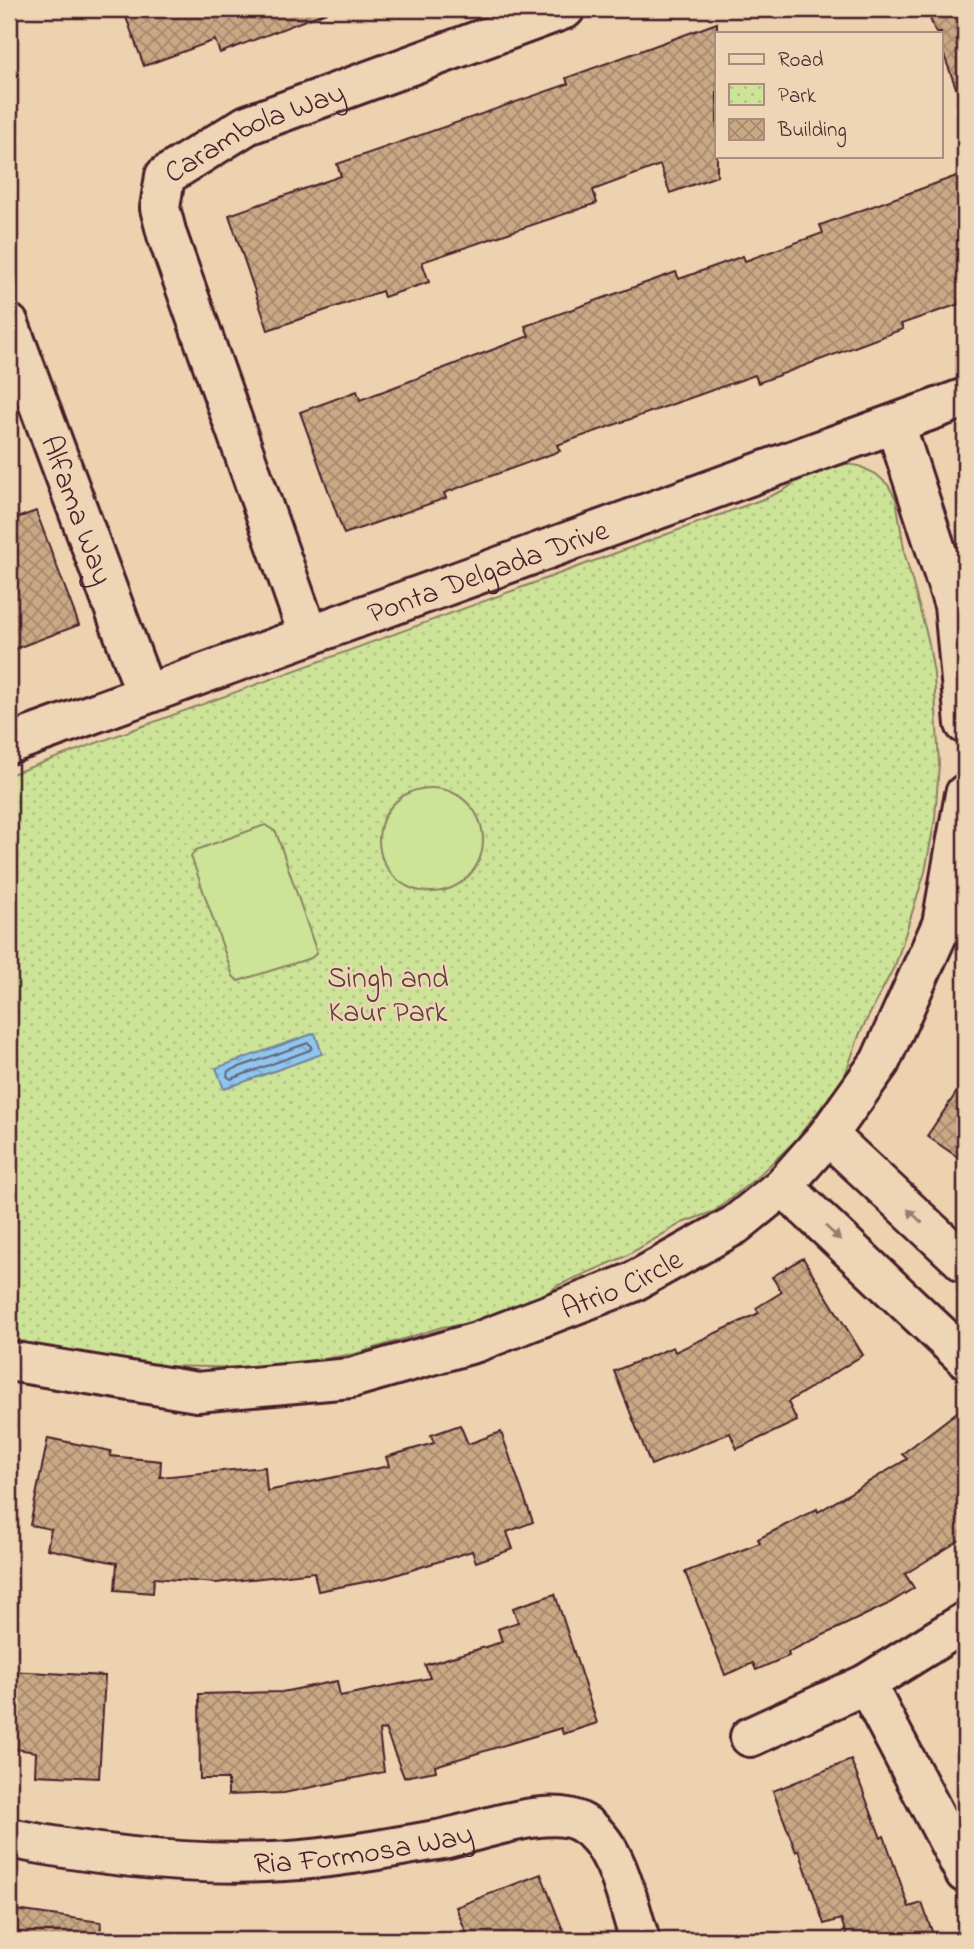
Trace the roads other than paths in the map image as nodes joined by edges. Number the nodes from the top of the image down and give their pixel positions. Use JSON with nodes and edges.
{"nodes":[{"id":1,"x":565,"y":9,"type":"edge"},
{"id":2,"x":9,"y":324,"type":"edge"},
{"id":3,"x":965,"y":398,"type":"edge"},
{"id":4,"x":895,"y":424,"type":"junction"},
{"id":5,"x":308,"y":634,"type":"junction"},
{"id":6,"x":146,"y":694,"type":"junction"},
{"id":7,"x":965,"y":724,"type":"edge"},
{"id":8,"x":9,"y":744,"type":"edge"},
{"id":9,"x":965,"y":794,"type":"edge"},
{"id":10,"x":828,"y":1135,"type":"junction"},
{"id":11,"x":783,"y":1186,"type":"junction"},
{"id":12,"x":965,"y":1263,"type":"edge"},
{"id":13,"x":965,"y":1358,"type":"edge"},
{"id":14,"x":9,"y":1361,"type":"edge"},
{"id":15,"x":965,"y":1622,"type":"edge"},
{"id":16,"x":866,"y":1685,"type":"junction"},
{"id":17,"x":750,"y":1737,"type":"dead end"},
{"id":18,"x":9,"y":1838,"type":"edge"},
{"id":19,"x":965,"y":1873,"type":"edge"},
{"id":20,"x":640,"y":1940,"type":"edge"}],
"edges":[{"from":1,"to":5,"type":"street","name":"Carambola Way"},
{"from":2,"to":6,"type":"street","name":"Alfama Way"},
{"from":3,"to":4,"type":"street","name":"Ponta Delgada Drive"},
{"from":4,"to":5,"type":"street","name":"Ponta Delgada Drive"},
{"from":4,"to":7,"type":"street"},
{"from":5,"to":6,"type":"street","name":"Ponta Delgada Drive"},
{"from":6,"to":8,"type":"street","name":"Ponta Delgada Drive"},
{"from":9,"to":10,"type":"street","name":"Atrio Circle"},
{"from":10,"to":11,"type":"street","name":"Atrio Circle"},
{"from":12,"to":10,"type":"street","one_way":true},
{"from":11,"to":13,"type":"street","one_way":true},
{"from":11,"to":14,"type":"street","name":"Atrio Circle"},
{"from":15,"to":16,"type":"street"},
{"from":16,"to":17,"type":"street"},
{"from":16,"to":19,"type":"street"},
{"from":18,"to":20,"type":"street","name":"Ria Formosa Way"}]}
